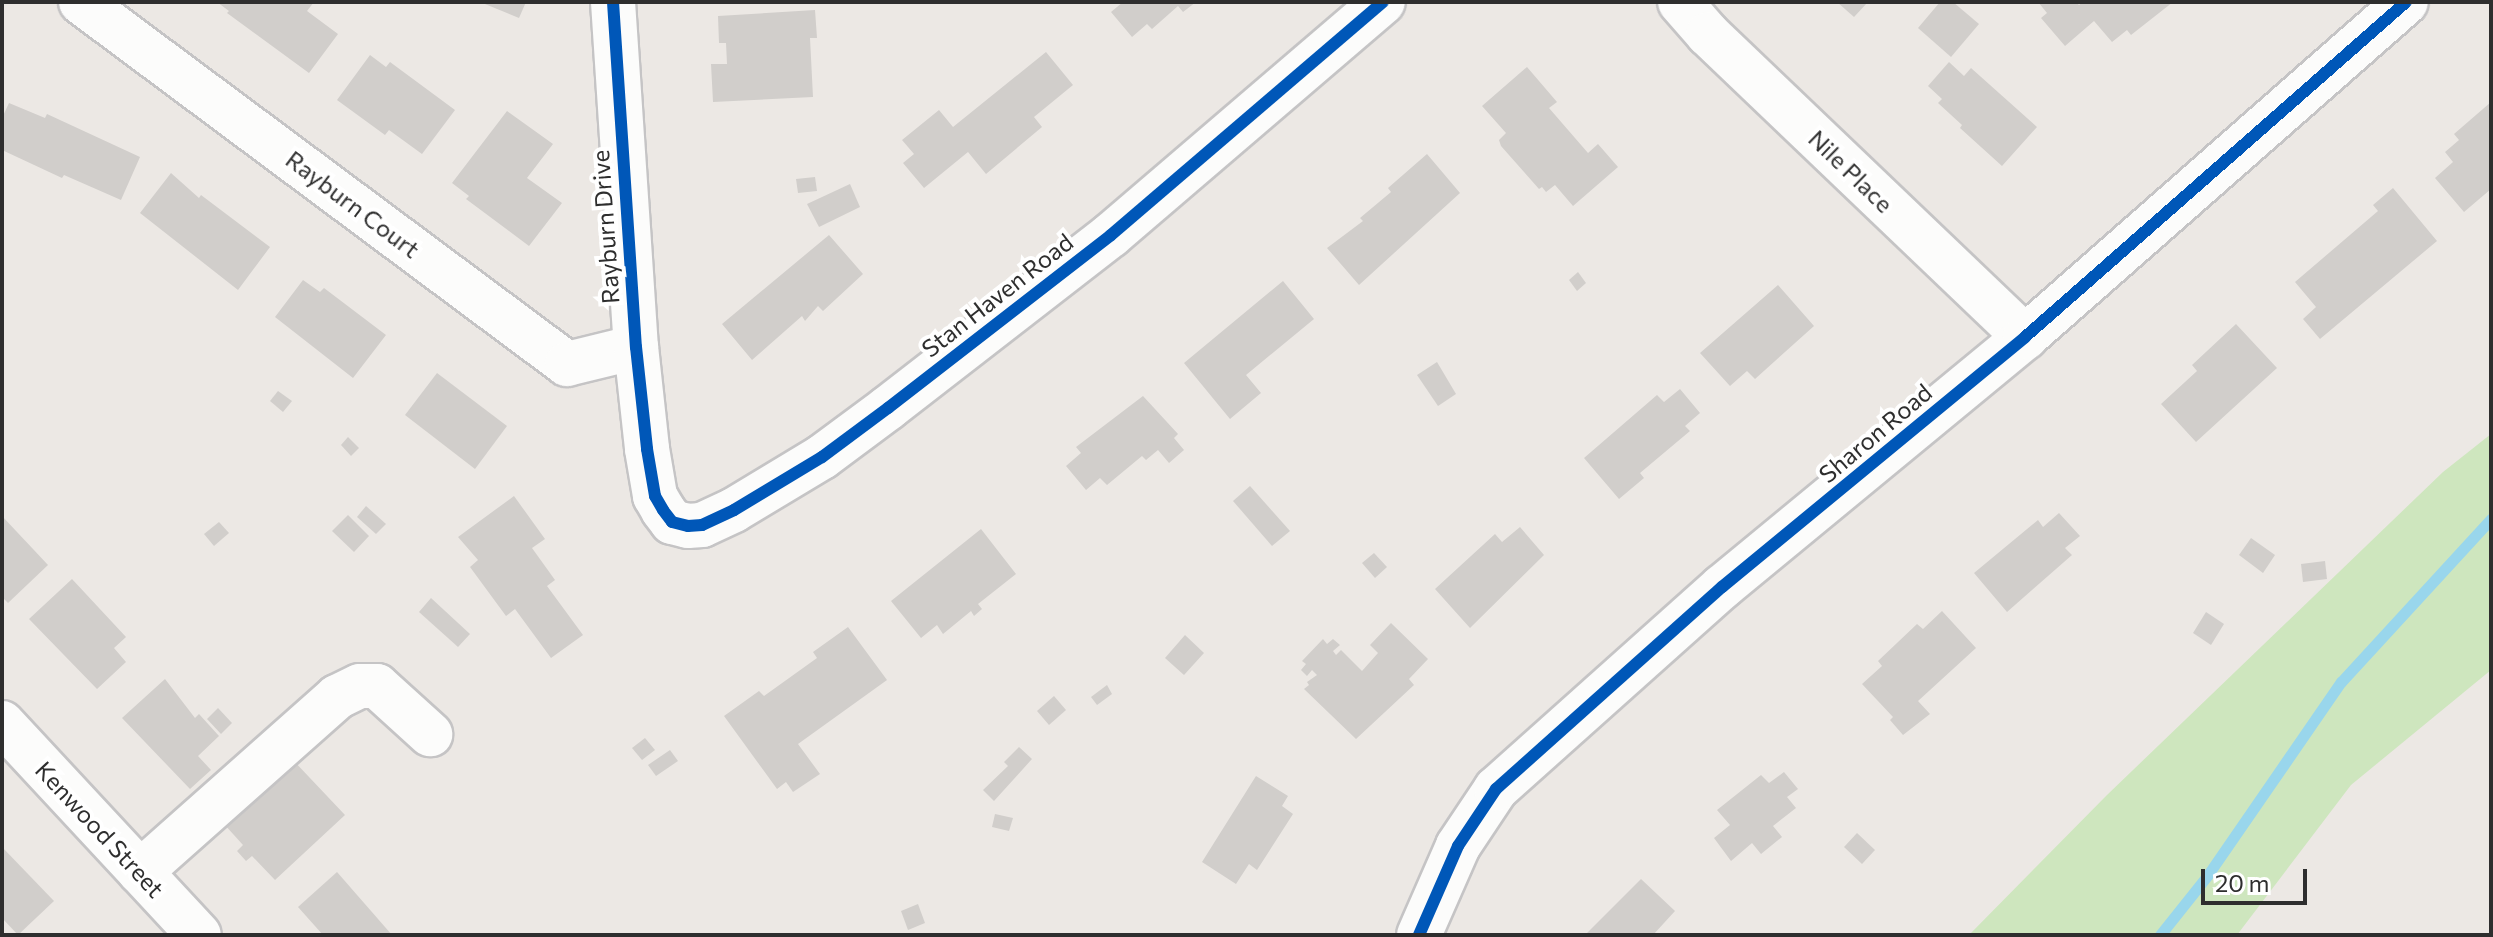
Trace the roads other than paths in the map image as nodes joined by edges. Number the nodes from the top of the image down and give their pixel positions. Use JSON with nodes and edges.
{"nodes":[{"id":1,"x":81,"y":2,"type":"edge"},
{"id":2,"x":613,"y":2,"type":"edge"},
{"id":3,"x":1383,"y":2,"type":"edge"},
{"id":4,"x":1680,"y":2,"type":"edge"},
{"id":5,"x":2406,"y":2,"type":"edge"},
{"id":6,"x":2025,"y":337,"type":"junction"},
{"id":7,"x":636,"y":347,"type":"junction"},
{"id":8,"x":647,"y":449,"type":"joint"},
{"id":9,"x":2,"y":723,"type":"edge"},
{"id":10,"x":430,"y":734,"type":"dead end"},
{"id":11,"x":140,"y":872,"type":"junction"},
{"id":12,"x":199,"y":935,"type":"edge"},
{"id":13,"x":1419,"y":935,"type":"edge"}],
"edges":[{"from":1,"to":7,"type":"street","name":"Rayburn Court"},
{"from":2,"to":7,"type":"street","name":"Rayburn Drive"},
{"from":3,"to":8,"type":"street","name":"Stan Haven Road"},
{"from":4,"to":6,"type":"street","name":"Nile Place"},
{"from":5,"to":6,"type":"street","name":"Sharon Road"},
{"from":6,"to":13,"type":"street","name":"Sharon Road"},
{"from":7,"to":8,"type":"street","name":"Rayburn Drive"},
{"from":9,"to":11,"type":"street","name":"Kenwood Street"},
{"from":10,"to":11,"type":"street"},
{"from":11,"to":12,"type":"street","name":"Kenwood Street"}]}
